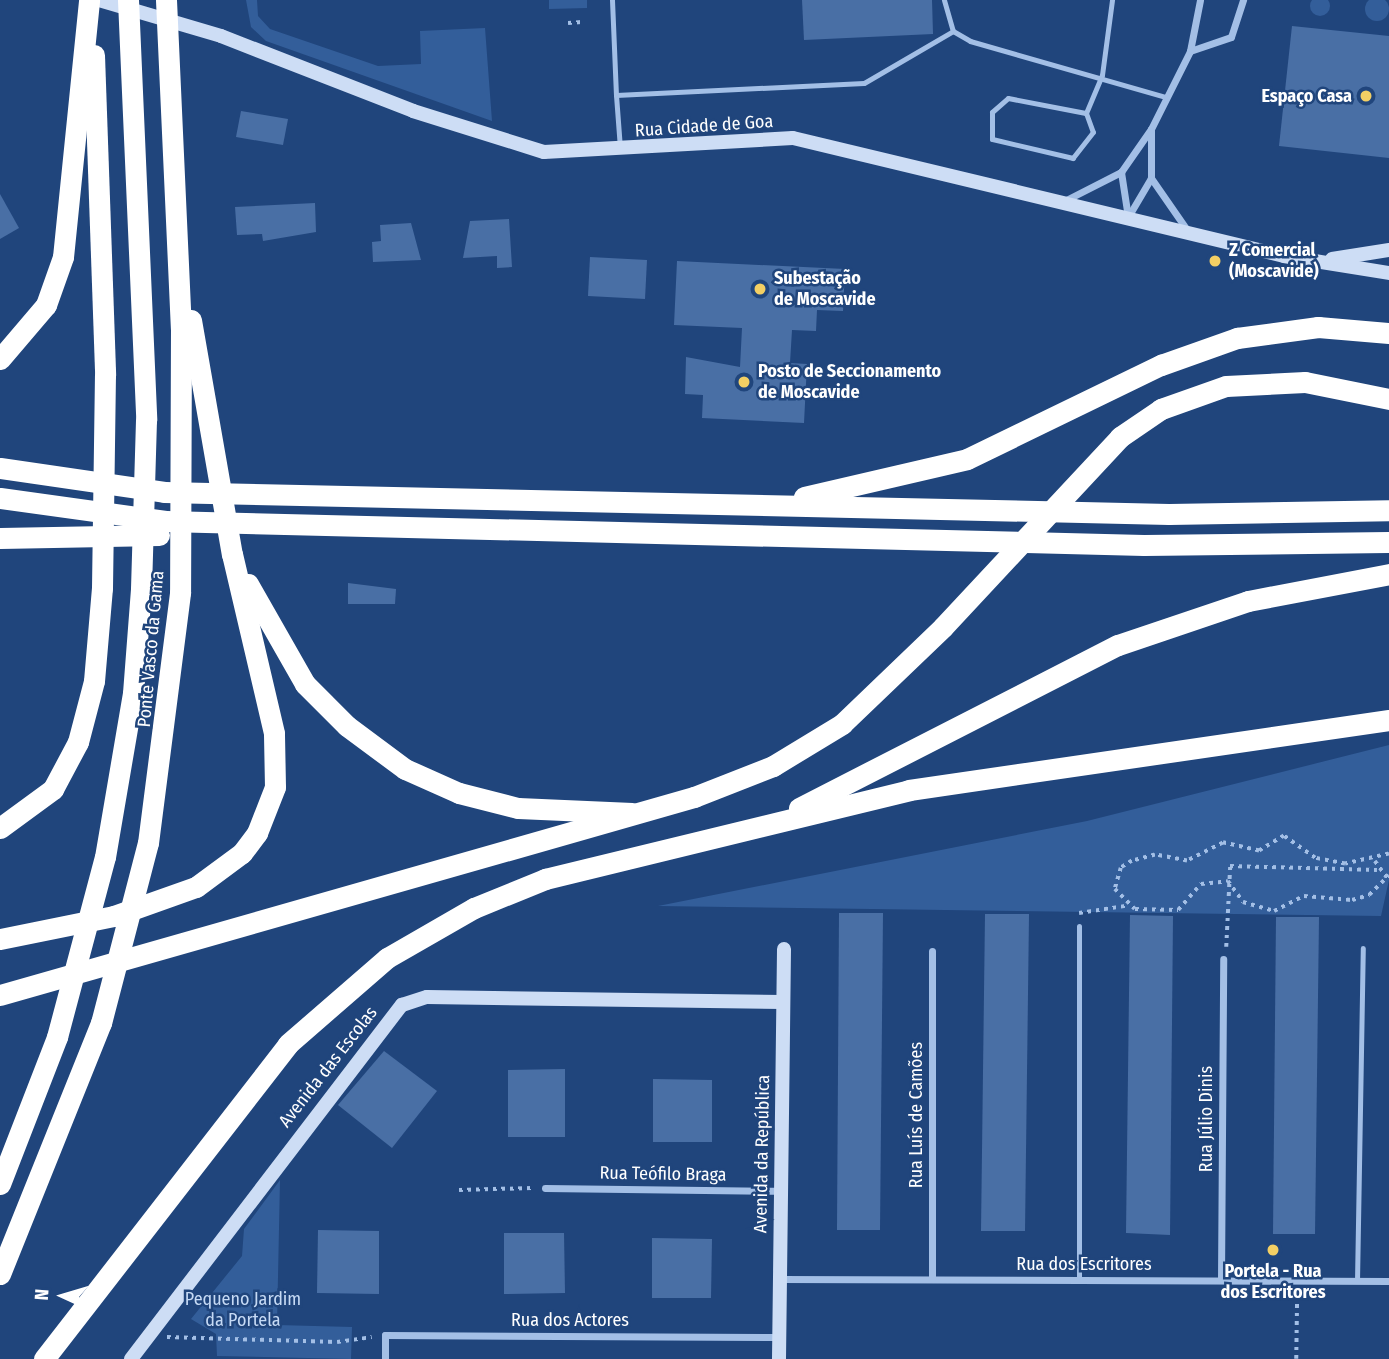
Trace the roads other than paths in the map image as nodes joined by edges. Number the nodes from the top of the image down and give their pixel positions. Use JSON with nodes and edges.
{"nodes":[{"id":1,"x":90,"y":0,"type":"edge"},
{"id":2,"x":99,"y":0,"type":"edge"},
{"id":3,"x":128,"y":0,"type":"edge"},
{"id":4,"x":166,"y":0,"type":"edge"},
{"id":5,"x":612,"y":0,"type":"edge"},
{"id":6,"x":944,"y":0,"type":"edge"},
{"id":7,"x":1111,"y":0,"type":"edge"},
{"id":8,"x":1200,"y":0,"type":"edge"},
{"id":9,"x":1242,"y":0,"type":"edge"},
{"id":10,"x":953,"y":31,"type":"junction"},
{"id":11,"x":1190,"y":51,"type":"junction"},
{"id":12,"x":1102,"y":75,"type":"junction"},
{"id":13,"x":616,"y":95,"type":"junction"},
{"id":14,"x":1166,"y":97,"type":"junction"},
{"id":15,"x":1086,"y":113,"type":"junction"},
{"id":16,"x":1152,"y":129,"type":"junction"},
{"id":17,"x":620,"y":152,"type":"junction"},
{"id":18,"x":1121,"y":172,"type":"junction"},
{"id":19,"x":1151,"y":178,"type":"junction"},
{"id":20,"x":1065,"y":201,"type":"junction"},
{"id":21,"x":1128,"y":217,"type":"junction"},
{"id":22,"x":1190,"y":233,"type":"junction"},
{"id":23,"x":177,"y":243,"type":"junction"},
{"id":24,"x":1389,"y":250,"type":"edge"},
{"id":25,"x":1324,"y":261,"type":"junction"},
{"id":26,"x":1389,"y":273,"type":"edge"},
{"id":27,"x":1389,"y":333,"type":"edge"},
{"id":28,"x":0,"y":359,"type":"edge"},
{"id":29,"x":1389,"y":399,"type":"edge"},
{"id":30,"x":0,"y":468,"type":"edge"},
{"id":31,"x":0,"y":498,"type":"edge"},
{"id":32,"x":764,"y":505,"type":"junction"},
{"id":33,"x":1389,"y":510,"type":"edge"},
{"id":34,"x":304,"y":523,"type":"junction"},
{"id":35,"x":0,"y":538,"type":"edge"},
{"id":36,"x":1389,"y":542,"type":"edge"},
{"id":37,"x":232,"y":554,"type":"junction"},
{"id":38,"x":1389,"y":574,"type":"edge"},
{"id":39,"x":1389,"y":720,"type":"edge"},
{"id":40,"x":649,"y":813,"type":"junction"},
{"id":41,"x":775,"y":821,"type":"junction"},
{"id":42,"x":0,"y":828,"type":"edge"},
{"id":43,"x":1079,"y":926,"type":"road end"},
{"id":44,"x":0,"y":939,"type":"edge"},
{"id":45,"x":784,"y":948,"type":"dead end"},
{"id":46,"x":1363,"y":948,"type":"dead end"},
{"id":47,"x":932,"y":951,"type":"dead end"},
{"id":48,"x":1223,"y":959,"type":"road end"},
{"id":49,"x":0,"y":995,"type":"edge"},
{"id":50,"x":783,"y":1002,"type":"junction"},
{"id":51,"x":0,"y":1184,"type":"edge"},
{"id":52,"x":545,"y":1188,"type":"road end"},
{"id":53,"x":780,"y":1191,"type":"junction"},
{"id":54,"x":0,"y":1274,"type":"edge"},
{"id":55,"x":780,"y":1279,"type":"junction"},
{"id":56,"x":932,"y":1279,"type":"junction"},
{"id":57,"x":1079,"y":1280,"type":"junction"},
{"id":58,"x":1221,"y":1280,"type":"junction"},
{"id":59,"x":1357,"y":1281,"type":"junction"},
{"id":60,"x":1389,"y":1281,"type":"edge"},
{"id":61,"x":779,"y":1338,"type":"junction"},
{"id":62,"x":44,"y":1359,"type":"edge"},
{"id":63,"x":131,"y":1359,"type":"edge"},
{"id":64,"x":385,"y":1359,"type":"edge"},
{"id":65,"x":779,"y":1359,"type":"edge"}],
"edges":[{"from":1,"to":28,"type":"highway"},
{"from":1,"to":42,"type":"highway","bridge":true},
{"from":2,"to":17,"type":"street","name":"Rua Cidade de Goa"},
{"from":3,"to":51,"type":"highway","name":"Ponte Vasco da Gama","bridge":true},
{"from":4,"to":23,"type":"highway","name":"Ponte Vasco da Gama","bridge":true},
{"from":5,"to":13,"type":"lane"},
{"from":6,"to":10,"type":"lane"},
{"from":7,"to":12,"type":"lane"},
{"from":8,"to":11,"type":"street"},
{"from":9,"to":11,"type":"street"},
{"from":10,"to":12,"type":"lane"},
{"from":10,"to":13,"type":"lane"},
{"from":11,"to":14,"type":"street"},
{"from":12,"to":14,"type":"lane"},
{"from":12,"to":15,"type":"lane"},
{"from":13,"to":17,"type":"lane"},
{"from":14,"to":16,"type":"street"},
{"from":15,"to":15,"type":"lane"},
{"from":16,"to":18,"type":"street"},
{"from":16,"to":19,"type":"street"},
{"from":17,"to":20,"type":"street","name":"Rua Cidade de Goa"},
{"from":18,"to":20,"type":"street"},
{"from":18,"to":21,"type":"street"},
{"from":19,"to":21,"type":"street"},
{"from":19,"to":22,"type":"street"},
{"from":20,"to":21,"type":"street","name":"Rua Cidade de Goa"},
{"from":21,"to":22,"type":"street","name":"Rua Cidade de Goa"},
{"from":22,"to":25,"type":"street","name":"Rua Cidade de Goa"},
{"from":23,"to":37,"type":"highway","bridge":true},
{"from":23,"to":54,"type":"highway","name":"Ponte Vasco da Gama","bridge":true},
{"from":24,"to":25,"type":"street","name":"Rua Cidade de Goa"},
{"from":25,"to":26,"type":"street","name":"Rua Cidade de Goa"},
{"from":27,"to":32,"type":"highway"},
{"from":29,"to":40,"type":"highway","bridge":true},
{"from":30,"to":32,"type":"highway"},
{"from":31,"to":34,"type":"highway"},
{"from":32,"to":33,"type":"highway"},
{"from":34,"to":35,"type":"highway"},
{"from":34,"to":36,"type":"highway"},
{"from":37,"to":40,"type":"highway"},
{"from":37,"to":44,"type":"highway"},
{"from":38,"to":41,"type":"highway"},
{"from":39,"to":41,"type":"highway"},
{"from":40,"to":49,"type":"highway"},
{"from":41,"to":62,"type":"highway"},
{"from":43,"to":57,"type":"lane"},
{"from":45,"to":50,"type":"street","name":"Avenida da República"},
{"from":46,"to":59,"type":"lane"},
{"from":47,"to":56,"type":"street","name":"Rua Luís de Camões"},
{"from":48,"to":58,"type":"street","name":"Rua Júlio Dinis"},
{"from":50,"to":53,"type":"street","name":"Avenida da República"},
{"from":50,"to":63,"type":"street","name":"Avenida das Escolas"},
{"from":52,"to":53,"type":"street","name":"Rua Teófilo Braga"},
{"from":53,"to":55,"type":"street","name":"Avenida da República"},
{"from":55,"to":56,"type":"street","name":"Rua dos Escritores"},
{"from":55,"to":61,"type":"street","name":"Avenida da República"},
{"from":56,"to":57,"type":"street","name":"Rua dos Escritores"},
{"from":57,"to":58,"type":"street","name":"Rua dos Escritores"},
{"from":58,"to":59,"type":"street","name":"Rua dos Escritores"},
{"from":59,"to":60,"type":"street","name":"Rua dos Escritores"},
{"from":61,"to":64,"type":"street","name":"Rua dos Actores"},
{"from":61,"to":65,"type":"street","name":"Avenida da República"}]}
